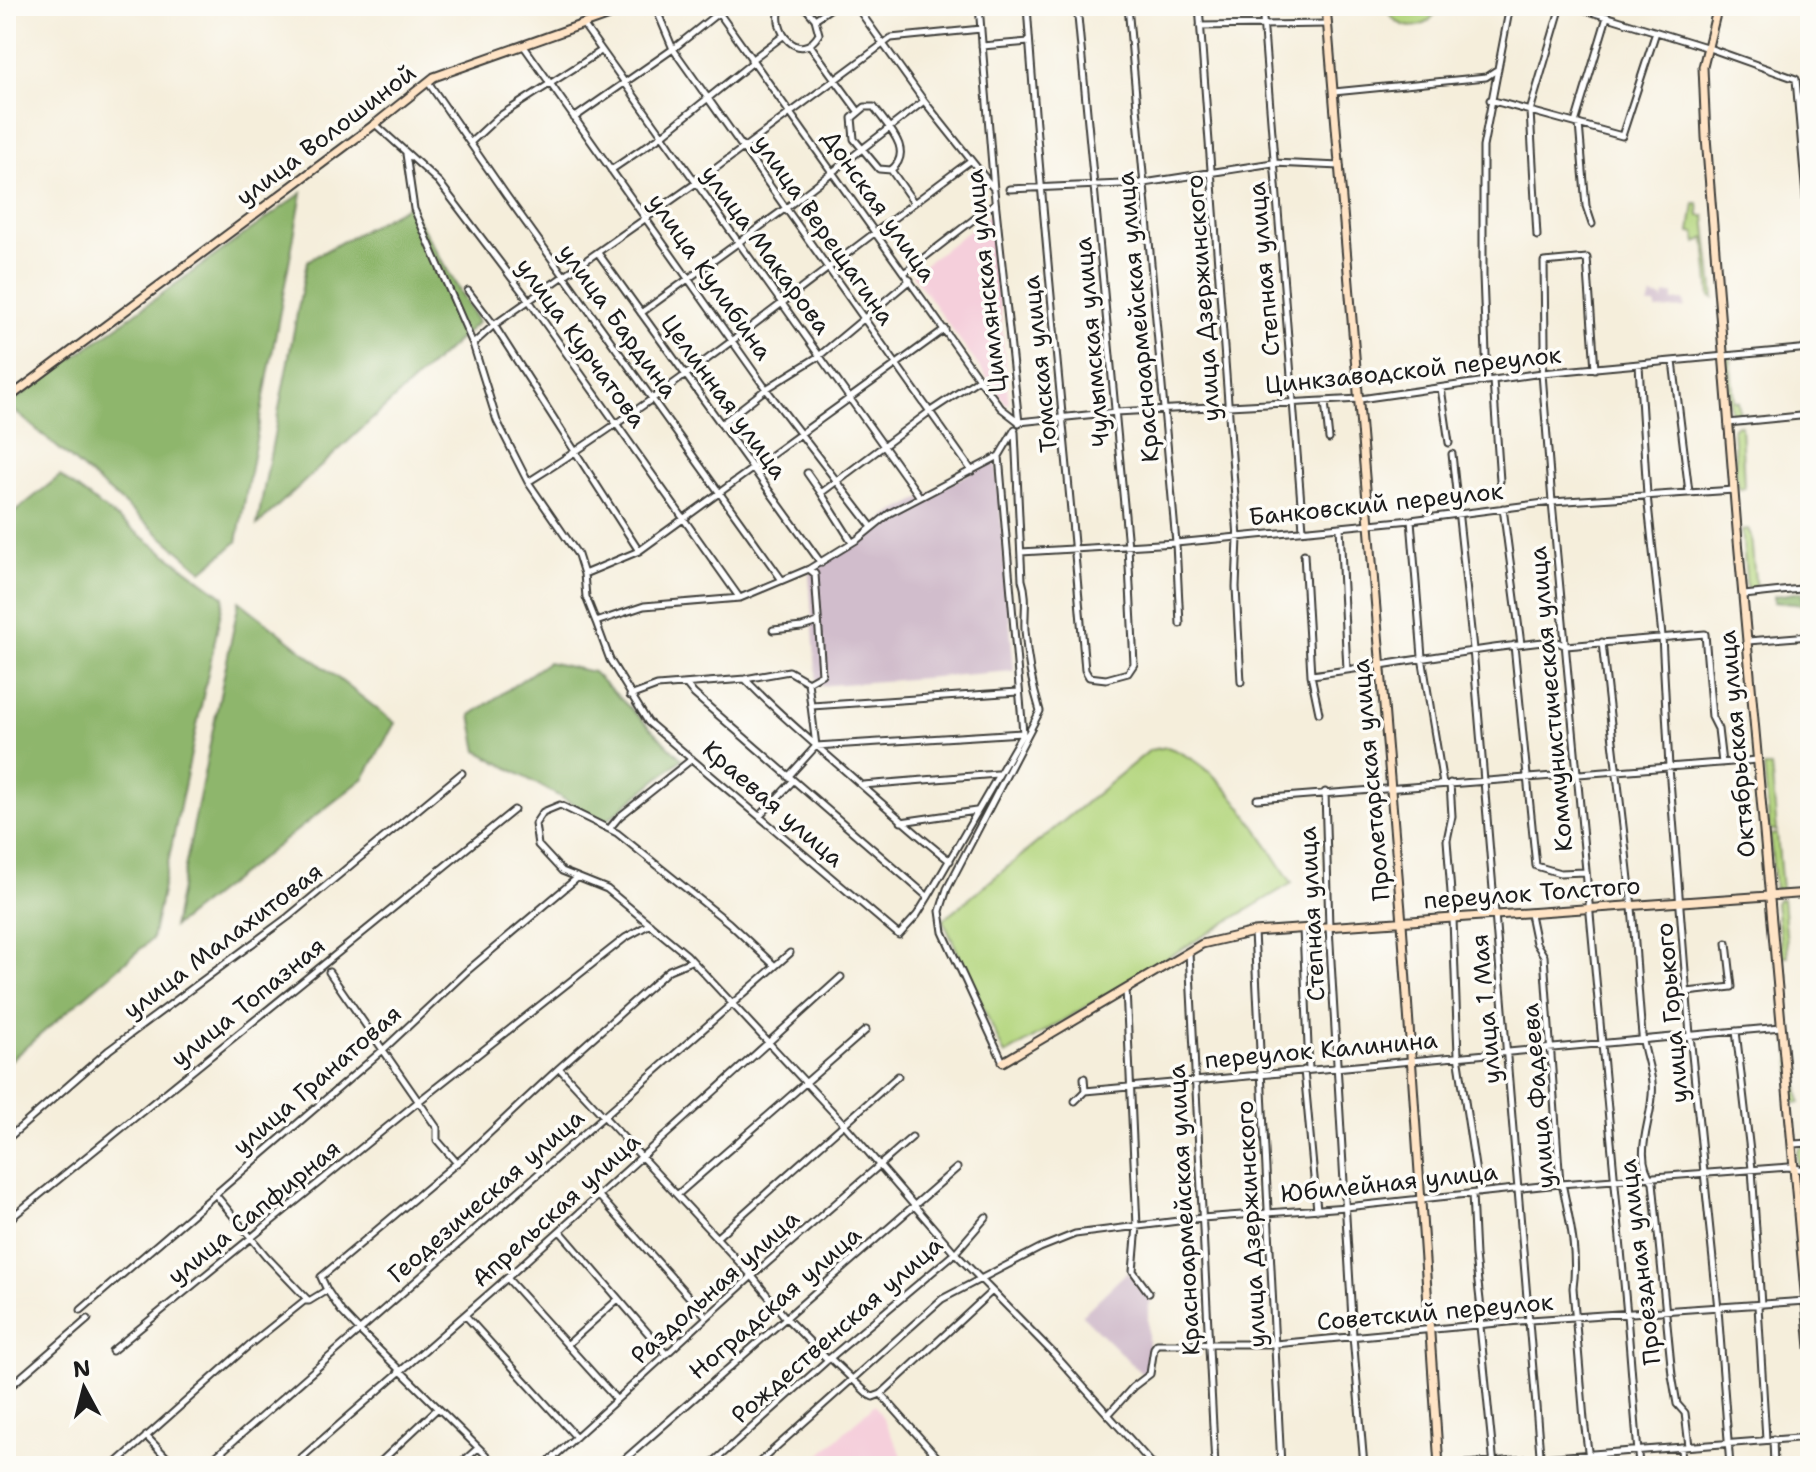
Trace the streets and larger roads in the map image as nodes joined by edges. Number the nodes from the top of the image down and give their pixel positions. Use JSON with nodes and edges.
{"nodes":[{"id":1,"x":634,"y":6,"type":"edge"},
{"id":2,"x":655,"y":6,"type":"edge"},
{"id":3,"x":714,"y":6,"type":"edge"},
{"id":4,"x":781,"y":6,"type":"edge"},
{"id":5,"x":804,"y":6,"type":"edge"},
{"id":6,"x":834,"y":6,"type":"edge"},
{"id":7,"x":856,"y":6,"type":"edge"},
{"id":8,"x":979,"y":6,"type":"edge"},
{"id":9,"x":1027,"y":6,"type":"edge"},
{"id":10,"x":1077,"y":6,"type":"edge"},
{"id":11,"x":1128,"y":6,"type":"edge"},
{"id":12,"x":1199,"y":6,"type":"edge"},
{"id":13,"x":1262,"y":6,"type":"edge"},
{"id":14,"x":1326,"y":6,"type":"edge"},
{"id":15,"x":1510,"y":6,"type":"edge"},
{"id":16,"x":1561,"y":6,"type":"edge"},
{"id":17,"x":1572,"y":6,"type":"edge"},
{"id":18,"x":1718,"y":6,"type":"edge"},
{"id":19,"x":718,"y":13,"type":"junction"},
{"id":20,"x":1607,"y":17,"type":"junction"},
{"id":21,"x":815,"y":19,"type":"junction"},
{"id":22,"x":1263,"y":23,"type":"junction"},
{"id":23,"x":583,"y":24,"type":"junction"},
{"id":24,"x":1328,"y":24,"type":"junction"},
{"id":25,"x":1200,"y":26,"type":"junction"},
{"id":26,"x":981,"y":29,"type":"junction"},
{"id":27,"x":1656,"y":32,"type":"junction"},
{"id":28,"x":783,"y":36,"type":"junction"},
{"id":29,"x":1029,"y":42,"type":"junction"},
{"id":30,"x":883,"y":44,"type":"junction"},
{"id":31,"x":523,"y":45,"type":"junction"},
{"id":32,"x":810,"y":45,"type":"junction"},
{"id":33,"x":982,"y":46,"type":"junction"},
{"id":34,"x":1706,"y":47,"type":"junction"},
{"id":35,"x":673,"y":49,"type":"junction"},
{"id":36,"x":601,"y":51,"type":"junction"},
{"id":37,"x":752,"y":61,"type":"junction"},
{"id":38,"x":1496,"y":71,"type":"junction"},
{"id":39,"x":1486,"y":77,"type":"junction"},
{"id":40,"x":836,"y":78,"type":"junction"},
{"id":41,"x":427,"y":81,"type":"junction"},
{"id":42,"x":550,"y":83,"type":"junction"},
{"id":43,"x":625,"y":84,"type":"junction"},
{"id":44,"x":1493,"y":88,"type":"junction"},
{"id":45,"x":1334,"y":92,"type":"junction"},
{"id":46,"x":708,"y":98,"type":"junction"},
{"id":47,"x":1490,"y":100,"type":"junction"},
{"id":48,"x":924,"y":101,"type":"junction"},
{"id":49,"x":858,"y":111,"type":"junction"},
{"id":50,"x":1530,"y":111,"type":"junction"},
{"id":51,"x":790,"y":112,"type":"junction"},
{"id":52,"x":574,"y":118,"type":"junction"},
{"id":53,"x":375,"y":124,"type":"junction"},
{"id":54,"x":1577,"y":124,"type":"junction"},
{"id":55,"x":889,"y":129,"type":"junction"},
{"id":56,"x":661,"y":136,"type":"junction"},
{"id":57,"x":470,"y":143,"type":"junction"},
{"id":58,"x":742,"y":147,"type":"junction"},
{"id":59,"x":862,"y":150,"type":"junction"},
{"id":60,"x":405,"y":153,"type":"junction"},
{"id":61,"x":970,"y":161,"type":"junction"},
{"id":62,"x":1273,"y":163,"type":"junction"},
{"id":63,"x":1341,"y":166,"type":"junction"},
{"id":64,"x":611,"y":170,"type":"junction"},
{"id":65,"x":891,"y":170,"type":"junction"},
{"id":66,"x":833,"y":173,"type":"junction"},
{"id":67,"x":1212,"y":173,"type":"junction"},
{"id":68,"x":696,"y":183,"type":"junction"},
{"id":69,"x":1144,"y":183,"type":"junction"},
{"id":70,"x":1096,"y":187,"type":"junction"},
{"id":71,"x":1039,"y":188,"type":"junction"},
{"id":72,"x":1009,"y":189,"type":"dead end"},
{"id":73,"x":994,"y":190,"type":"junction"},
{"id":74,"x":996,"y":202,"type":"junction"},
{"id":75,"x":914,"y":203,"type":"junction"},
{"id":76,"x":786,"y":208,"type":"junction"},
{"id":77,"x":646,"y":219,"type":"junction"},
{"id":78,"x":1592,"y":224,"type":"dead end"},
{"id":79,"x":876,"y":233,"type":"junction"},
{"id":80,"x":1537,"y":236,"type":"dead end"},
{"id":81,"x":738,"y":244,"type":"junction"},
{"id":82,"x":1810,"y":244,"type":"edge"},
{"id":83,"x":598,"y":253,"type":"junction"},
{"id":84,"x":829,"y":270,"type":"junction"},
{"id":85,"x":904,"y":273,"type":"junction"},
{"id":86,"x":564,"y":277,"type":"junction"},
{"id":87,"x":689,"y":279,"type":"junction"},
{"id":88,"x":910,"y":280,"type":"junction"},
{"id":89,"x":468,"y":291,"type":"dead end"},
{"id":90,"x":530,"y":302,"type":"junction"},
{"id":91,"x":783,"y":305,"type":"junction"},
{"id":92,"x":641,"y":313,"type":"junction"},
{"id":93,"x":864,"y":318,"type":"junction"},
{"id":94,"x":494,"y":325,"type":"junction"},
{"id":95,"x":945,"y":329,"type":"junction"},
{"id":96,"x":734,"y":340,"type":"junction"},
{"id":97,"x":473,"y":344,"type":"junction"},
{"id":98,"x":1810,"y":348,"type":"edge"},
{"id":99,"x":819,"y":356,"type":"junction"},
{"id":100,"x":1723,"y":356,"type":"junction"},
{"id":101,"x":1673,"y":361,"type":"junction"},
{"id":102,"x":897,"y":365,"type":"junction"},
{"id":103,"x":1639,"y":365,"type":"junction"},
{"id":104,"x":1595,"y":369,"type":"junction"},
{"id":105,"x":1542,"y":373,"type":"junction"},
{"id":106,"x":685,"y":374,"type":"junction"},
{"id":107,"x":979,"y":379,"type":"junction"},
{"id":108,"x":1490,"y":381,"type":"junction"},
{"id":109,"x":1441,"y":388,"type":"junction"},
{"id":110,"x":766,"y":389,"type":"junction"},
{"id":111,"x":651,"y":399,"type":"junction"},
{"id":112,"x":849,"y":399,"type":"junction"},
{"id":113,"x":1360,"y":399,"type":"junction"},
{"id":114,"x":6,"y":400,"type":"edge"},
{"id":115,"x":1325,"y":402,"type":"junction"},
{"id":116,"x":1293,"y":404,"type":"junction"},
{"id":117,"x":1229,"y":407,"type":"junction"},
{"id":118,"x":1164,"y":411,"type":"junction"},
{"id":119,"x":929,"y":412,"type":"junction"},
{"id":120,"x":1116,"y":412,"type":"junction"},
{"id":121,"x":1810,"y":415,"type":"edge"},
{"id":122,"x":1064,"y":417,"type":"junction"},
{"id":123,"x":1019,"y":422,"type":"junction"},
{"id":124,"x":617,"y":423,"type":"junction"},
{"id":125,"x":1728,"y":423,"type":"junction"},
{"id":126,"x":721,"y":424,"type":"junction"},
{"id":127,"x":1015,"y":429,"type":"junction"},
{"id":128,"x":802,"y":433,"type":"junction"},
{"id":129,"x":1329,"y":439,"type":"dead end"},
{"id":130,"x":1449,"y":443,"type":"dead end"},
{"id":131,"x":884,"y":447,"type":"junction"},
{"id":132,"x":576,"y":452,"type":"junction"},
{"id":133,"x":1452,"y":454,"type":"dead end"},
{"id":134,"x":999,"y":456,"type":"junction"},
{"id":135,"x":753,"y":469,"type":"junction"},
{"id":136,"x":972,"y":471,"type":"junction"},
{"id":137,"x":807,"y":473,"type":"dead end"},
{"id":138,"x":838,"y":481,"type":"junction"},
{"id":139,"x":1500,"y":481,"type":"dead end"},
{"id":140,"x":528,"y":482,"type":"junction"},
{"id":141,"x":1734,"y":490,"type":"junction"},
{"id":142,"x":1689,"y":492,"type":"junction"},
{"id":143,"x":821,"y":493,"type":"junction"},
{"id":144,"x":719,"y":494,"type":"junction"},
{"id":145,"x":1647,"y":495,"type":"junction"},
{"id":146,"x":920,"y":497,"type":"junction"},
{"id":147,"x":1552,"y":502,"type":"junction"},
{"id":148,"x":1503,"y":508,"type":"junction"},
{"id":149,"x":1458,"y":515,"type":"junction"},
{"id":150,"x":685,"y":518,"type":"junction"},
{"id":151,"x":1411,"y":520,"type":"junction"},
{"id":152,"x":1370,"y":524,"type":"junction"},
{"id":153,"x":872,"y":527,"type":"junction"},
{"id":154,"x":1340,"y":527,"type":"junction"},
{"id":155,"x":1303,"y":529,"type":"junction"},
{"id":156,"x":1238,"y":538,"type":"junction"},
{"id":157,"x":852,"y":542,"type":"junction"},
{"id":158,"x":1176,"y":543,"type":"junction"},
{"id":159,"x":1128,"y":547,"type":"junction"},
{"id":160,"x":1076,"y":550,"type":"junction"},
{"id":161,"x":639,"y":551,"type":"junction"},
{"id":162,"x":1021,"y":552,"type":"junction"},
{"id":163,"x":1304,"y":554,"type":"dead end"},
{"id":164,"x":821,"y":563,"type":"junction"},
{"id":165,"x":809,"y":569,"type":"junction"},
{"id":166,"x":584,"y":574,"type":"junction"},
{"id":167,"x":782,"y":580,"type":"junction"},
{"id":168,"x":1810,"y":588,"type":"edge"},
{"id":169,"x":1744,"y":595,"type":"junction"},
{"id":170,"x":740,"y":598,"type":"junction"},
{"id":171,"x":596,"y":622,"type":"junction"},
{"id":172,"x":818,"y":622,"type":"junction"},
{"id":173,"x":1180,"y":624,"type":"dead end"},
{"id":174,"x":773,"y":630,"type":"dead end"},
{"id":175,"x":1662,"y":636,"type":"junction"},
{"id":176,"x":1810,"y":636,"type":"edge"},
{"id":177,"x":1748,"y":641,"type":"junction"},
{"id":178,"x":1602,"y":642,"type":"junction"},
{"id":179,"x":1517,"y":644,"type":"junction"},
{"id":180,"x":1566,"y":646,"type":"junction"},
{"id":181,"x":1473,"y":649,"type":"junction"},
{"id":182,"x":1422,"y":657,"type":"junction"},
{"id":183,"x":1381,"y":666,"type":"junction"},
{"id":184,"x":1347,"y":668,"type":"junction"},
{"id":185,"x":1128,"y":673,"type":"joint"},
{"id":186,"x":1311,"y":675,"type":"junction"},
{"id":187,"x":745,"y":679,"type":"junction"},
{"id":188,"x":808,"y":682,"type":"junction"},
{"id":189,"x":1241,"y":682,"type":"dead end"},
{"id":190,"x":686,"y":684,"type":"junction"},
{"id":191,"x":1018,"y":692,"type":"junction"},
{"id":192,"x":630,"y":696,"type":"junction"},
{"id":193,"x":812,"y":706,"type":"junction"},
{"id":194,"x":1319,"y":713,"type":"dead end"},
{"id":195,"x":1023,"y":733,"type":"junction"},
{"id":196,"x":816,"y":746,"type":"junction"},
{"id":197,"x":692,"y":759,"type":"junction"},
{"id":198,"x":1759,"y":760,"type":"junction"},
{"id":199,"x":1722,"y":763,"type":"junction"},
{"id":200,"x":1669,"y":767,"type":"junction"},
{"id":201,"x":1616,"y":770,"type":"junction"},
{"id":202,"x":462,"y":773,"type":"dead end"},
{"id":203,"x":998,"y":774,"type":"junction"},
{"id":204,"x":1576,"y":774,"type":"junction"},
{"id":205,"x":1526,"y":777,"type":"junction"},
{"id":206,"x":790,"y":779,"type":"junction"},
{"id":207,"x":1484,"y":781,"type":"junction"},
{"id":208,"x":1446,"y":784,"type":"junction"},
{"id":209,"x":862,"y":785,"type":"junction"},
{"id":210,"x":1391,"y":788,"type":"junction"},
{"id":211,"x":1325,"y":792,"type":"junction"},
{"id":212,"x":1257,"y":799,"type":"dead end"},
{"id":213,"x":514,"y":810,"type":"dead end"},
{"id":214,"x":976,"y":811,"type":"junction"},
{"id":215,"x":760,"y":816,"type":"junction"},
{"id":216,"x":900,"y":822,"type":"junction"},
{"id":217,"x":609,"y":829,"type":"junction"},
{"id":218,"x":950,"y":861,"type":"junction"},
{"id":219,"x":1585,"y":872,"type":"junction"},
{"id":220,"x":577,"y":879,"type":"junction"},
{"id":221,"x":1810,"y":893,"type":"edge"},
{"id":222,"x":1771,"y":895,"type":"junction"},
{"id":223,"x":928,"y":897,"type":"junction"},
{"id":224,"x":1681,"y":902,"type":"junction"},
{"id":225,"x":1632,"y":906,"type":"junction"},
{"id":226,"x":1588,"y":909,"type":"junction"},
{"id":227,"x":1530,"y":914,"type":"junction"},
{"id":228,"x":1495,"y":916,"type":"junction"},
{"id":229,"x":1453,"y":919,"type":"junction"},
{"id":230,"x":1402,"y":923,"type":"junction"},
{"id":231,"x":650,"y":924,"type":"junction"},
{"id":232,"x":1329,"y":927,"type":"junction"},
{"id":233,"x":1303,"y":929,"type":"junction"},
{"id":234,"x":1254,"y":932,"type":"junction"},
{"id":235,"x":1727,"y":943,"type":"dead end"},
{"id":236,"x":1189,"y":952,"type":"junction"},
{"id":237,"x":790,"y":953,"type":"dead end"},
{"id":238,"x":692,"y":961,"type":"junction"},
{"id":239,"x":775,"y":966,"type":"junction"},
{"id":240,"x":329,"y":972,"type":"dead end"},
{"id":241,"x":841,"y":977,"type":"dead end"},
{"id":242,"x":1126,"y":988,"type":"junction"},
{"id":243,"x":1687,"y":992,"type":"junction"},
{"id":244,"x":732,"y":1003,"type":"junction"},
{"id":245,"x":1782,"y":1027,"type":"junction"},
{"id":246,"x":866,"y":1030,"type":"dead end"},
{"id":247,"x":1736,"y":1031,"type":"junction"},
{"id":248,"x":1690,"y":1035,"type":"junction"},
{"id":249,"x":1643,"y":1039,"type":"junction"},
{"id":250,"x":768,"y":1042,"type":"junction"},
{"id":251,"x":1600,"y":1043,"type":"junction"},
{"id":252,"x":1550,"y":1047,"type":"junction"},
{"id":253,"x":384,"y":1049,"type":"junction"},
{"id":254,"x":1508,"y":1051,"type":"junction"},
{"id":255,"x":1458,"y":1055,"type":"junction"},
{"id":256,"x":1412,"y":1059,"type":"junction"},
{"id":257,"x":1003,"y":1062,"type":"joint"},
{"id":258,"x":1339,"y":1067,"type":"junction"},
{"id":259,"x":559,"y":1068,"type":"junction"},
{"id":260,"x":1307,"y":1070,"type":"junction"},
{"id":261,"x":1262,"y":1074,"type":"junction"},
{"id":262,"x":898,"y":1076,"type":"dead end"},
{"id":263,"x":1084,"y":1078,"type":"dead end"},
{"id":264,"x":1196,"y":1080,"type":"junction"},
{"id":265,"x":806,"y":1082,"type":"junction"},
{"id":266,"x":1129,"y":1086,"type":"junction"},
{"id":267,"x":1085,"y":1091,"type":"junction"},
{"id":268,"x":419,"y":1101,"type":"junction"},
{"id":269,"x":1075,"y":1101,"type":"dead end"},
{"id":270,"x":604,"y":1117,"type":"junction"},
{"id":271,"x":844,"y":1124,"type":"junction"},
{"id":272,"x":912,"y":1137,"type":"dead end"},
{"id":273,"x":6,"y":1140,"type":"edge"},
{"id":274,"x":1810,"y":1143,"type":"edge"},
{"id":275,"x":1793,"y":1144,"type":"junction"},
{"id":276,"x":642,"y":1158,"type":"junction"},
{"id":277,"x":457,"y":1163,"type":"junction"},
{"id":278,"x":880,"y":1165,"type":"junction"},
{"id":279,"x":1795,"y":1167,"type":"junction"},
{"id":280,"x":957,"y":1168,"type":"dead end"},
{"id":281,"x":1752,"y":1169,"type":"junction"},
{"id":282,"x":1810,"y":1171,"type":"edge"},
{"id":283,"x":1703,"y":1174,"type":"junction"},
{"id":284,"x":1649,"y":1177,"type":"junction"},
{"id":285,"x":1613,"y":1180,"type":"junction"},
{"id":286,"x":1560,"y":1184,"type":"junction"},
{"id":287,"x":1518,"y":1189,"type":"junction"},
{"id":288,"x":214,"y":1192,"type":"junction"},
{"id":289,"x":1476,"y":1194,"type":"junction"},
{"id":290,"x":677,"y":1195,"type":"junction"},
{"id":291,"x":599,"y":1196,"type":"junction"},
{"id":292,"x":1421,"y":1199,"type":"junction"},
{"id":293,"x":914,"y":1204,"type":"junction"},
{"id":294,"x":1346,"y":1207,"type":"junction"},
{"id":295,"x":1317,"y":1210,"type":"junction"},
{"id":296,"x":1267,"y":1213,"type":"junction"},
{"id":297,"x":986,"y":1217,"type":"dead end"},
{"id":298,"x":1202,"y":1218,"type":"junction"},
{"id":299,"x":6,"y":1222,"type":"edge"},
{"id":300,"x":1137,"y":1226,"type":"junction"},
{"id":301,"x":560,"y":1231,"type":"junction"},
{"id":302,"x":251,"y":1238,"type":"junction"},
{"id":303,"x":716,"y":1238,"type":"junction"},
{"id":304,"x":955,"y":1253,"type":"junction"},
{"id":305,"x":752,"y":1276,"type":"junction"},
{"id":306,"x":507,"y":1278,"type":"junction"},
{"id":307,"x":980,"y":1278,"type":"junction"},
{"id":308,"x":327,"y":1290,"type":"junction"},
{"id":309,"x":991,"y":1292,"type":"junction"},
{"id":310,"x":1149,"y":1293,"type":"dead end"},
{"id":311,"x":617,"y":1300,"type":"junction"},
{"id":312,"x":309,"y":1301,"type":"junction"},
{"id":313,"x":1806,"y":1301,"type":"junction"},
{"id":314,"x":1759,"y":1306,"type":"junction"},
{"id":315,"x":1718,"y":1309,"type":"junction"},
{"id":316,"x":81,"y":1310,"type":"dead end"},
{"id":317,"x":1665,"y":1311,"type":"junction"},
{"id":318,"x":465,"y":1315,"type":"junction"},
{"id":319,"x":1627,"y":1315,"type":"junction"},
{"id":320,"x":707,"y":1317,"type":"junction"},
{"id":321,"x":785,"y":1317,"type":"junction"},
{"id":322,"x":88,"y":1319,"type":"dead end"},
{"id":323,"x":1575,"y":1319,"type":"junction"},
{"id":324,"x":1530,"y":1320,"type":"junction"},
{"id":325,"x":1480,"y":1326,"type":"junction"},
{"id":326,"x":360,"y":1331,"type":"junction"},
{"id":327,"x":1428,"y":1331,"type":"junction"},
{"id":328,"x":1353,"y":1336,"type":"junction"},
{"id":329,"x":1275,"y":1344,"type":"junction"},
{"id":330,"x":567,"y":1345,"type":"junction"},
{"id":331,"x":1208,"y":1345,"type":"junction"},
{"id":332,"x":1810,"y":1348,"type":"edge"},
{"id":333,"x":112,"y":1351,"type":"dead end"},
{"id":334,"x":666,"y":1354,"type":"junction"},
{"id":335,"x":829,"y":1359,"type":"junction"},
{"id":336,"x":399,"y":1371,"type":"junction"},
{"id":337,"x":855,"y":1379,"type":"junction"},
{"id":338,"x":6,"y":1390,"type":"edge"},
{"id":339,"x":881,"y":1394,"type":"junction"},
{"id":340,"x":616,"y":1400,"type":"junction"},
{"id":341,"x":438,"y":1408,"type":"junction"},
{"id":342,"x":1108,"y":1415,"type":"junction"},
{"id":343,"x":146,"y":1436,"type":"junction"},
{"id":344,"x":576,"y":1437,"type":"junction"},
{"id":345,"x":1810,"y":1437,"type":"edge"},
{"id":346,"x":1770,"y":1439,"type":"junction"},
{"id":347,"x":1728,"y":1443,"type":"junction"},
{"id":348,"x":1689,"y":1446,"type":"junction"},
{"id":349,"x":1681,"y":1447,"type":"junction"},
{"id":350,"x":478,"y":1448,"type":"junction"},
{"id":351,"x":1638,"y":1449,"type":"junction"},
{"id":352,"x":1589,"y":1453,"type":"junction"},
{"id":353,"x":1540,"y":1457,"type":"junction"},
{"id":354,"x":1494,"y":1464,"type":"edge"},
{"id":355,"x":113,"y":1466,"type":"edge"},
{"id":356,"x":175,"y":1466,"type":"edge"},
{"id":357,"x":205,"y":1466,"type":"edge"},
{"id":358,"x":292,"y":1466,"type":"edge"},
{"id":359,"x":376,"y":1466,"type":"edge"},
{"id":360,"x":458,"y":1466,"type":"edge"},
{"id":361,"x":497,"y":1466,"type":"edge"},
{"id":362,"x":544,"y":1466,"type":"edge"},
{"id":363,"x":617,"y":1466,"type":"edge"},
{"id":364,"x":709,"y":1466,"type":"edge"},
{"id":365,"x":755,"y":1466,"type":"edge"},
{"id":366,"x":945,"y":1466,"type":"edge"},
{"id":367,"x":1154,"y":1466,"type":"edge"},
{"id":368,"x":1215,"y":1466,"type":"edge"},
{"id":369,"x":1281,"y":1466,"type":"edge"},
{"id":370,"x":1364,"y":1466,"type":"edge"},
{"id":371,"x":1439,"y":1466,"type":"edge"},
{"id":372,"x":1541,"y":1466,"type":"edge"},
{"id":373,"x":1590,"y":1466,"type":"edge"},
{"id":374,"x":1639,"y":1466,"type":"edge"},
{"id":375,"x":1682,"y":1466,"type":"edge"},
{"id":376,"x":1730,"y":1466,"type":"edge"},
{"id":377,"x":1774,"y":1466,"type":"edge"}],
"edges":[{"from":1,"to":23,"type":"street","name":"улица Волошиной"},
{"from":2,"to":35,"type":"street","name":"улица Верещагина"},
{"from":3,"to":19,"type":"street","name":"Донская улица"},
{"from":4,"to":28,"type":"street"},
{"from":5,"to":21,"type":"street"},
{"from":6,"to":21,"type":"street"},
{"from":7,"to":30,"type":"street"},
{"from":8,"to":26,"type":"street","name":"Цимлянская улица"},
{"from":9,"to":29,"type":"street","name":"Томская улица"},
{"from":10,"to":70,"type":"street","name":"Чулымская улица"},
{"from":11,"to":69,"type":"street","name":"Красноармейская улица"},
{"from":12,"to":25,"type":"street","name":"улица Дзержинского"},
{"from":13,"to":22,"type":"street","name":"Степная улица"},
{"from":14,"to":24,"type":"street","name":"Пролетарская улица"},
{"from":15,"to":38,"type":"street"},
{"from":16,"to":50,"type":"street"},
{"from":17,"to":20,"type":"street"},
{"from":18,"to":34,"type":"street","name":"Октябрьская улица"},
{"from":19,"to":35,"type":"street"},
{"from":19,"to":37,"type":"street","name":"Донская улица"},
{"from":20,"to":27,"type":"street"},
{"from":20,"to":54,"type":"street"},
{"from":21,"to":32,"type":"street"},
{"from":22,"to":24,"type":"street"},
{"from":22,"to":25,"type":"street"},
{"from":22,"to":62,"type":"street","name":"Степная улица"},
{"from":23,"to":31,"type":"street","name":"улица Волошиной"},
{"from":23,"to":36,"type":"street","name":"улица Макарова"},
{"from":24,"to":45,"type":"street","name":"Пролетарская улица"},
{"from":25,"to":67,"type":"street","name":"улица Дзержинского"},
{"from":26,"to":30,"type":"street"},
{"from":26,"to":33,"type":"street","name":"Цимлянская улица"},
{"from":27,"to":34,"type":"street"},
{"from":27,"to":54,"type":"street"},
{"from":28,"to":32,"type":"street"},
{"from":28,"to":37,"type":"street"},
{"from":29,"to":33,"type":"street"},
{"from":29,"to":71,"type":"street","name":"Томская улица"},
{"from":30,"to":40,"type":"street"},
{"from":30,"to":48,"type":"street"},
{"from":31,"to":41,"type":"street","name":"улица Волошиной"},
{"from":31,"to":42,"type":"street","name":"улица Кулибина"},
{"from":32,"to":40,"type":"street"},
{"from":33,"to":73,"type":"street","name":"Цимлянская улица"},
{"from":34,"to":82,"type":"street"},
{"from":34,"to":100,"type":"street","name":"Октябрьская улица"},
{"from":35,"to":43,"type":"street"},
{"from":35,"to":46,"type":"street","name":"улица Верещагина"},
{"from":36,"to":42,"type":"street"},
{"from":36,"to":43,"type":"street","name":"улица Макарова"},
{"from":37,"to":46,"type":"street"},
{"from":37,"to":51,"type":"street","name":"Донская улица"},
{"from":38,"to":39,"type":"street"},
{"from":38,"to":44,"type":"street"},
{"from":39,"to":44,"type":"street"},
{"from":39,"to":45,"type":"street"},
{"from":40,"to":49,"type":"street"},
{"from":40,"to":51,"type":"street"},
{"from":41,"to":53,"type":"street","name":"улица Волошиной"},
{"from":41,"to":57,"type":"street","name":"улица Бардина"},
{"from":42,"to":52,"type":"street","name":"улица Кулибина"},
{"from":42,"to":57,"type":"street"},
{"from":43,"to":52,"type":"street"},
{"from":43,"to":56,"type":"street","name":"улица Макарова"},
{"from":44,"to":47,"type":"street"},
{"from":45,"to":63,"type":"street","name":"Пролетарская улица"},
{"from":46,"to":56,"type":"street"},
{"from":46,"to":58,"type":"street","name":"улица Верещагина"},
{"from":47,"to":50,"type":"street"},
{"from":47,"to":108,"type":"street"},
{"from":48,"to":55,"type":"street"},
{"from":48,"to":61,"type":"street"},
{"from":49,"to":55,"type":"street"},
{"from":49,"to":59,"type":"street"},
{"from":50,"to":54,"type":"street"},
{"from":50,"to":80,"type":"street"},
{"from":51,"to":58,"type":"street"},
{"from":51,"to":66,"type":"street","name":"Донская улица"},
{"from":52,"to":64,"type":"street","name":"улица Кулибина"},
{"from":53,"to":60,"type":"street","name":"улица Курчатова"},
{"from":53,"to":114,"type":"street","name":"улица Волошиной"},
{"from":54,"to":78,"type":"street"},
{"from":55,"to":59,"type":"street"},
{"from":55,"to":65,"type":"street"},
{"from":56,"to":64,"type":"street"},
{"from":56,"to":68,"type":"street","name":"улица Макарова"},
{"from":57,"to":86,"type":"street","name":"улица Бардина"},
{"from":58,"to":68,"type":"street"},
{"from":58,"to":76,"type":"street","name":"улица Верещагина"},
{"from":59,"to":65,"type":"street"},
{"from":59,"to":66,"type":"street"},
{"from":60,"to":90,"type":"street","name":"улица Курчатова"},
{"from":60,"to":97,"type":"street","name":"Краевая улица"},
{"from":61,"to":73,"type":"street"},
{"from":61,"to":75,"type":"street"},
{"from":62,"to":63,"type":"street"},
{"from":62,"to":67,"type":"street"},
{"from":62,"to":116,"type":"street","name":"Степная улица"},
{"from":63,"to":113,"type":"street","name":"Пролетарская улица"},
{"from":64,"to":77,"type":"street","name":"улица Кулибина"},
{"from":65,"to":75,"type":"street"},
{"from":66,"to":76,"type":"street"},
{"from":66,"to":79,"type":"street","name":"Донская улица"},
{"from":67,"to":69,"type":"street"},
{"from":67,"to":117,"type":"street","name":"улица Дзержинского"},
{"from":68,"to":77,"type":"street"},
{"from":68,"to":81,"type":"street","name":"улица Макарова"},
{"from":69,"to":70,"type":"street"},
{"from":69,"to":118,"type":"street","name":"Красноармейская улица"},
{"from":70,"to":71,"type":"street"},
{"from":70,"to":120,"type":"street","name":"Чулымская улица"},
{"from":71,"to":72,"type":"street"},
{"from":71,"to":122,"type":"street","name":"Томская улица"},
{"from":73,"to":74,"type":"street","name":"Цимлянская улица"},
{"from":74,"to":85,"type":"street"},
{"from":74,"to":123,"type":"street","name":"Цимлянская улица"},
{"from":75,"to":79,"type":"street"},
{"from":76,"to":81,"type":"street"},
{"from":76,"to":84,"type":"street","name":"улица Верещагина"},
{"from":77,"to":83,"type":"street"},
{"from":77,"to":87,"type":"street","name":"улица Кулибина"},
{"from":79,"to":84,"type":"street"},
{"from":79,"to":85,"type":"street","name":"Донская улица"},
{"from":81,"to":87,"type":"street"},
{"from":81,"to":91,"type":"street","name":"улица Макарова"},
{"from":83,"to":86,"type":"street"},
{"from":83,"to":92,"type":"street","name":"Целинная улица"},
{"from":84,"to":91,"type":"street"},
{"from":84,"to":93,"type":"street","name":"улица Верещагина"},
{"from":85,"to":88,"type":"street","name":"Донская улица"},
{"from":86,"to":90,"type":"street"},
{"from":86,"to":111,"type":"street","name":"улица Бардина"},
{"from":87,"to":92,"type":"street"},
{"from":87,"to":96,"type":"street","name":"улица Кулибина"},
{"from":88,"to":93,"type":"street"},
{"from":88,"to":95,"type":"street","name":"Донская улица"},
{"from":89,"to":94,"type":"street"},
{"from":90,"to":94,"type":"street"},
{"from":90,"to":124,"type":"street","name":"улица Курчатова"},
{"from":91,"to":96,"type":"street"},
{"from":91,"to":99,"type":"street","name":"улица Макарова"},
{"from":92,"to":106,"type":"street","name":"Целинная улица"},
{"from":93,"to":99,"type":"street"},
{"from":93,"to":102,"type":"street","name":"улица Верещагина"},
{"from":94,"to":97,"type":"street"},
{"from":94,"to":132,"type":"street"},
{"from":95,"to":102,"type":"street"},
{"from":95,"to":107,"type":"street","name":"Донская улица"},
{"from":96,"to":106,"type":"street"},
{"from":96,"to":110,"type":"street","name":"улица Кулибина"},
{"from":97,"to":140,"type":"street","name":"Краевая улица"},
{"from":98,"to":100,"type":"street","name":"Цинкзаводской переулок"},
{"from":99,"to":110,"type":"street"},
{"from":99,"to":112,"type":"street","name":"улица Макарова"},
{"from":100,"to":101,"type":"street","name":"Цинкзаводской переулок"},
{"from":100,"to":125,"type":"street","name":"Октябрьская улица"},
{"from":101,"to":103,"type":"street","name":"Цинкзаводской переулок"},
{"from":101,"to":142,"type":"street"},
{"from":102,"to":112,"type":"street"},
{"from":102,"to":119,"type":"street","name":"улица Верещагина"},
{"from":103,"to":104,"type":"street","name":"Цинкзаводской переулок"},
{"from":103,"to":145,"type":"street","name":"улица Горького"},
{"from":104,"to":105,"type":"street","name":"Цинкзаводской переулок"},
{"from":104,"to":105,"type":"street","name":"Коммунистическая улица"},
{"from":105,"to":108,"type":"street","name":"Цинкзаводской переулок"},
{"from":105,"to":147,"type":"street","name":"Коммунистическая улица"},
{"from":106,"to":111,"type":"street"},
{"from":106,"to":126,"type":"street","name":"Целинная улица"},
{"from":107,"to":119,"type":"street"},
{"from":107,"to":123,"type":"street","name":"Донская улица"},
{"from":108,"to":109,"type":"street","name":"Цинкзаводской переулок"},
{"from":108,"to":139,"type":"street"},
{"from":109,"to":113,"type":"street","name":"Цинкзаводской переулок"},
{"from":109,"to":130,"type":"street"},
{"from":110,"to":126,"type":"street"},
{"from":110,"to":128,"type":"street","name":"улица Кулибина"},
{"from":111,"to":124,"type":"street"},
{"from":111,"to":144,"type":"street","name":"улица Бардина"},
{"from":112,"to":128,"type":"street"},
{"from":112,"to":131,"type":"street","name":"улица Макарова"},
{"from":113,"to":115,"type":"street","name":"Цинкзаводской переулок"},
{"from":113,"to":152,"type":"street","name":"Пролетарская улица"},
{"from":115,"to":116,"type":"street","name":"Цинкзаводской переулок"},
{"from":115,"to":129,"type":"street"},
{"from":116,"to":117,"type":"street","name":"Цинкзаводской переулок"},
{"from":116,"to":155,"type":"street","name":"Степная улица"},
{"from":117,"to":118,"type":"street","name":"Цинкзаводской переулок"},
{"from":117,"to":156,"type":"street","name":"улица Дзержинского"},
{"from":118,"to":120,"type":"street","name":"Цинкзаводской переулок"},
{"from":118,"to":158,"type":"street","name":"Красноармейская улица"},
{"from":119,"to":131,"type":"street"},
{"from":119,"to":136,"type":"street","name":"улица Верещагина"},
{"from":120,"to":122,"type":"street","name":"Цинкзаводской переулок"},
{"from":120,"to":159,"type":"street","name":"Чулымская улица"},
{"from":121,"to":125,"type":"street"},
{"from":122,"to":123,"type":"street","name":"Цинкзаводской переулок"},
{"from":122,"to":160,"type":"street","name":"Томская улица"},
{"from":123,"to":127,"type":"street","name":"Цимлянская улица"},
{"from":124,"to":132,"type":"street"},
{"from":124,"to":150,"type":"street","name":"улица Курчатова"},
{"from":125,"to":141,"type":"street","name":"Октябрьская улица"},
{"from":126,"to":135,"type":"street","name":"Целинная улица"},
{"from":127,"to":134,"type":"street","name":"Цимлянская улица"},
{"from":127,"to":162,"type":"street"},
{"from":128,"to":135,"type":"street"},
{"from":128,"to":138,"type":"street","name":"улица Кулибина"},
{"from":131,"to":138,"type":"street"},
{"from":131,"to":146,"type":"street","name":"улица Макарова"},
{"from":132,"to":140,"type":"street"},
{"from":132,"to":161,"type":"street"},
{"from":133,"to":149,"type":"street","name":"улица 1 Мая"},
{"from":134,"to":136,"type":"street"},
{"from":134,"to":191,"type":"street"},
{"from":135,"to":144,"type":"street"},
{"from":135,"to":164,"type":"street","name":"Целинная улица"},
{"from":136,"to":146,"type":"street"},
{"from":137,"to":143,"type":"street"},
{"from":138,"to":143,"type":"street"},
{"from":138,"to":153,"type":"street","name":"улица Кулибина"},
{"from":140,"to":166,"type":"street","name":"Краевая улица"},
{"from":141,"to":142,"type":"street","name":"Банковский переулок"},
{"from":141,"to":169,"type":"street","name":"Октябрьская улица"},
{"from":142,"to":145,"type":"street","name":"Банковский переулок"},
{"from":143,"to":157,"type":"street"},
{"from":144,"to":150,"type":"street"},
{"from":144,"to":167,"type":"street","name":"улица Бардина"},
{"from":145,"to":147,"type":"street","name":"Банковский переулок"},
{"from":145,"to":175,"type":"street","name":"улица Горького"},
{"from":146,"to":153,"type":"street"},
{"from":147,"to":148,"type":"street","name":"Банковский переулок"},
{"from":147,"to":180,"type":"street","name":"Коммунистическая улица"},
{"from":148,"to":149,"type":"street","name":"Банковский переулок"},
{"from":148,"to":179,"type":"street"},
{"from":149,"to":151,"type":"street","name":"Банковский переулок"},
{"from":149,"to":181,"type":"street","name":"улица 1 Мая"},
{"from":150,"to":161,"type":"street"},
{"from":150,"to":170,"type":"street","name":"улица Курчатова"},
{"from":151,"to":152,"type":"street","name":"Банковский переулок"},
{"from":151,"to":182,"type":"street"},
{"from":152,"to":154,"type":"street","name":"Банковский переулок"},
{"from":152,"to":183,"type":"street","name":"Пролетарская улица"},
{"from":153,"to":157,"type":"street"},
{"from":154,"to":155,"type":"street","name":"Банковский переулок"},
{"from":154,"to":184,"type":"street"},
{"from":155,"to":156,"type":"street","name":"Банковский переулок"},
{"from":156,"to":158,"type":"street","name":"Банковский переулок"},
{"from":156,"to":189,"type":"street","name":"улица Дзержинского"},
{"from":157,"to":164,"type":"street"},
{"from":158,"to":159,"type":"street","name":"Банковский переулок"},
{"from":158,"to":173,"type":"street","name":"Красноармейская улица"},
{"from":159,"to":160,"type":"street","name":"Банковский переулок"},
{"from":159,"to":185,"type":"street","name":"Чулымская улица"},
{"from":160,"to":162,"type":"street","name":"Банковский переулок"},
{"from":160,"to":185,"type":"street","name":"Томская улица"},
{"from":161,"to":166,"type":"street"},
{"from":162,"to":257,"type":"street"},
{"from":163,"to":186,"type":"street"},
{"from":164,"to":165,"type":"street"},
{"from":165,"to":167,"type":"street"},
{"from":165,"to":172,"type":"street"},
{"from":166,"to":171,"type":"street","name":"Краевая улица"},
{"from":167,"to":170,"type":"street"},
{"from":168,"to":169,"type":"street"},
{"from":169,"to":177,"type":"street","name":"Октябрьская улица"},
{"from":170,"to":171,"type":"street"},
{"from":171,"to":192,"type":"street","name":"Краевая улица"},
{"from":172,"to":174,"type":"street"},
{"from":172,"to":188,"type":"street"},
{"from":175,"to":178,"type":"street"},
{"from":175,"to":199,"type":"street"},
{"from":175,"to":200,"type":"street","name":"улица Горького"},
{"from":176,"to":177,"type":"street"},
{"from":177,"to":198,"type":"street","name":"Октябрьская улица"},
{"from":178,"to":180,"type":"street"},
{"from":178,"to":201,"type":"street","name":"Проездная улица"},
{"from":179,"to":180,"type":"street"},
{"from":179,"to":181,"type":"street"},
{"from":179,"to":205,"type":"street"},
{"from":180,"to":204,"type":"street","name":"Коммунистическая улица"},
{"from":181,"to":182,"type":"street"},
{"from":181,"to":207,"type":"street","name":"улица 1 Мая"},
{"from":182,"to":183,"type":"street"},
{"from":182,"to":208,"type":"street"},
{"from":183,"to":184,"type":"street"},
{"from":183,"to":210,"type":"street","name":"Пролетарская улица"},
{"from":184,"to":186,"type":"street"},
{"from":186,"to":194,"type":"street"},
{"from":187,"to":188,"type":"street"},
{"from":187,"to":190,"type":"street"},
{"from":187,"to":196,"type":"street"},
{"from":188,"to":193,"type":"street"},
{"from":190,"to":192,"type":"street"},
{"from":190,"to":206,"type":"street"},
{"from":191,"to":193,"type":"street"},
{"from":191,"to":195,"type":"street"},
{"from":192,"to":197,"type":"street","name":"Краевая улица"},
{"from":193,"to":196,"type":"street"},
{"from":195,"to":196,"type":"street"},
{"from":195,"to":203,"type":"street"},
{"from":196,"to":206,"type":"street"},
{"from":196,"to":209,"type":"street"},
{"from":197,"to":215,"type":"street","name":"Краевая улица"},
{"from":197,"to":217,"type":"street"},
{"from":198,"to":199,"type":"street"},
{"from":198,"to":222,"type":"street","name":"Октябрьская улица"},
{"from":199,"to":200,"type":"street"},
{"from":200,"to":201,"type":"street"},
{"from":200,"to":224,"type":"street","name":"улица Горького"},
{"from":201,"to":204,"type":"street"},
{"from":201,"to":225,"type":"street","name":"Проездная улица"},
{"from":202,"to":273,"type":"street","name":"улица Малахитовая"},
{"from":203,"to":209,"type":"street"},
{"from":203,"to":214,"type":"street"},
{"from":204,"to":205,"type":"street"},
{"from":204,"to":219,"type":"street","name":"Коммунистическая улица"},
{"from":205,"to":207,"type":"street"},
{"from":205,"to":219,"type":"street"},
{"from":206,"to":215,"type":"street"},
{"from":206,"to":223,"type":"street"},
{"from":207,"to":208,"type":"street"},
{"from":207,"to":228,"type":"street","name":"улица 1 Мая"},
{"from":208,"to":210,"type":"street"},
{"from":208,"to":229,"type":"street"},
{"from":209,"to":216,"type":"street"},
{"from":210,"to":211,"type":"street"},
{"from":210,"to":230,"type":"street","name":"Пролетарская улица"},
{"from":211,"to":212,"type":"street"},
{"from":211,"to":232,"type":"street","name":"Степная улица"},
{"from":213,"to":299,"type":"street","name":"улица Топазная"},
{"from":214,"to":216,"type":"street"},
{"from":214,"to":218,"type":"street"},
{"from":215,"to":223,"type":"street","name":"Краевая улица"},
{"from":216,"to":218,"type":"street"},
{"from":217,"to":220,"type":"street"},
{"from":217,"to":239,"type":"street"},
{"from":218,"to":223,"type":"street"},
{"from":219,"to":226,"type":"street","name":"Коммунистическая улица"},
{"from":220,"to":231,"type":"street"},
{"from":220,"to":253,"type":"street","name":"улица Гранатовая"},
{"from":221,"to":222,"type":"street","name":"переулок Толстого"},
{"from":222,"to":224,"type":"street","name":"переулок Толстого"},
{"from":222,"to":245,"type":"street","name":"Октябрьская улица"},
{"from":224,"to":225,"type":"street","name":"переулок Толстого"},
{"from":224,"to":243,"type":"street","name":"улица Горького"},
{"from":225,"to":226,"type":"street","name":"переулок Толстого"},
{"from":225,"to":249,"type":"street","name":"Проездная улица"},
{"from":226,"to":227,"type":"street","name":"переулок Толстого"},
{"from":226,"to":251,"type":"street","name":"Коммунистическая улица"},
{"from":227,"to":228,"type":"street","name":"переулок Толстого"},
{"from":227,"to":252,"type":"street","name":"улица Фадеева"},
{"from":228,"to":229,"type":"street","name":"переулок Толстого"},
{"from":228,"to":254,"type":"street","name":"улица 1 Мая"},
{"from":229,"to":230,"type":"street","name":"переулок Толстого"},
{"from":229,"to":255,"type":"street"},
{"from":230,"to":232,"type":"street","name":"переулок Толстого"},
{"from":230,"to":256,"type":"street","name":"Пролетарская улица"},
{"from":231,"to":238,"type":"street"},
{"from":231,"to":268,"type":"street","name":"улица Сапфирная"},
{"from":232,"to":233,"type":"street","name":"переулок Толстого"},
{"from":232,"to":258,"type":"street","name":"Степная улица"},
{"from":233,"to":234,"type":"street","name":"переулок Толстого"},
{"from":233,"to":260,"type":"street"},
{"from":234,"to":236,"type":"street","name":"переулок Толстого"},
{"from":234,"to":261,"type":"street","name":"улица Дзержинского"},
{"from":235,"to":243,"type":"street"},
{"from":236,"to":242,"type":"street","name":"переулок Толстого"},
{"from":236,"to":264,"type":"street","name":"Красноармейская улица"},
{"from":237,"to":239,"type":"street","name":"Геодезическая улица"},
{"from":238,"to":244,"type":"street"},
{"from":238,"to":259,"type":"street"},
{"from":239,"to":244,"type":"street","name":"Геодезическая улица"},
{"from":240,"to":253,"type":"street"},
{"from":241,"to":250,"type":"street","name":"Апрельская улица"},
{"from":242,"to":257,"type":"street","name":"переулок Толстого"},
{"from":242,"to":266,"type":"street"},
{"from":243,"to":248,"type":"street","name":"улица Горького"},
{"from":244,"to":250,"type":"street"},
{"from":244,"to":270,"type":"street","name":"Геодезическая улица"},
{"from":245,"to":247,"type":"street","name":"переулок Калинина"},
{"from":245,"to":275,"type":"street","name":"Октябрьская улица"},
{"from":246,"to":265,"type":"street"},
{"from":247,"to":248,"type":"street","name":"переулок Калинина"},
{"from":247,"to":281,"type":"street"},
{"from":248,"to":249,"type":"street","name":"переулок Калинина"},
{"from":248,"to":283,"type":"street","name":"улица Горького"},
{"from":249,"to":251,"type":"street","name":"переулок Калинина"},
{"from":249,"to":284,"type":"street","name":"Проездная улица"},
{"from":250,"to":265,"type":"street"},
{"from":250,"to":276,"type":"street","name":"Апрельская улица"},
{"from":251,"to":252,"type":"street","name":"переулок Калинина"},
{"from":251,"to":285,"type":"street","name":"Коммунистическая улица"},
{"from":252,"to":254,"type":"street","name":"переулок Калинина"},
{"from":252,"to":286,"type":"street","name":"улица Фадеева"},
{"from":253,"to":268,"type":"street"},
{"from":253,"to":288,"type":"street","name":"улица Гранатовая"},
{"from":254,"to":255,"type":"street","name":"переулок Калинина"},
{"from":254,"to":287,"type":"street","name":"улица 1 Мая"},
{"from":255,"to":256,"type":"street","name":"переулок Калинина"},
{"from":255,"to":289,"type":"street"},
{"from":256,"to":258,"type":"street","name":"переулок Калинина"},
{"from":256,"to":292,"type":"street","name":"Пролетарская улица"},
{"from":258,"to":260,"type":"street","name":"переулок Калинина"},
{"from":258,"to":294,"type":"street","name":"Степная улица"},
{"from":259,"to":270,"type":"street"},
{"from":259,"to":277,"type":"street"},
{"from":260,"to":261,"type":"street","name":"переулок Калинина"},
{"from":260,"to":295,"type":"street"},
{"from":261,"to":264,"type":"street","name":"переулок Калинина"},
{"from":261,"to":296,"type":"street","name":"улица Дзержинского"},
{"from":262,"to":271,"type":"street"},
{"from":263,"to":267,"type":"street"},
{"from":264,"to":266,"type":"street","name":"переулок Калинина"},
{"from":264,"to":298,"type":"street","name":"Красноармейская улица"},
{"from":265,"to":271,"type":"street"},
{"from":265,"to":290,"type":"street"},
{"from":266,"to":267,"type":"street","name":"переулок Калинина"},
{"from":266,"to":300,"type":"street"},
{"from":267,"to":269,"type":"street"},
{"from":268,"to":277,"type":"street"},
{"from":268,"to":302,"type":"street","name":"улица Сапфирная"},
{"from":270,"to":276,"type":"street"},
{"from":270,"to":326,"type":"street","name":"Геодезическая улица"},
{"from":271,"to":278,"type":"street"},
{"from":271,"to":303,"type":"street"},
{"from":272,"to":278,"type":"street","name":"Раздольная улица"},
{"from":274,"to":275,"type":"street"},
{"from":275,"to":279,"type":"street","name":"Октябрьская улица"},
{"from":276,"to":290,"type":"street"},
{"from":276,"to":291,"type":"street","name":"Апрельская улица"},
{"from":277,"to":308,"type":"street"},
{"from":278,"to":293,"type":"street"},
{"from":278,"to":305,"type":"street","name":"Раздольная улица"},
{"from":279,"to":281,"type":"street","name":"Юбилейная улица"},
{"from":279,"to":282,"type":"street","name":"Юбилейная улица"},
{"from":279,"to":313,"type":"street","name":"Октябрьская улица"},
{"from":280,"to":293,"type":"street","name":"Ноградская улица"},
{"from":281,"to":283,"type":"street","name":"Юбилейная улица"},
{"from":281,"to":314,"type":"street"},
{"from":283,"to":284,"type":"street","name":"Юбилейная улица"},
{"from":283,"to":315,"type":"street","name":"улица Горького"},
{"from":284,"to":285,"type":"street","name":"Юбилейная улица"},
{"from":284,"to":317,"type":"street","name":"Проездная улица"},
{"from":285,"to":286,"type":"street","name":"Юбилейная улица"},
{"from":285,"to":319,"type":"street","name":"Коммунистическая улица"},
{"from":286,"to":287,"type":"street","name":"Юбилейная улица"},
{"from":286,"to":323,"type":"street","name":"улица Фадеева"},
{"from":287,"to":289,"type":"street","name":"Юбилейная улица"},
{"from":287,"to":324,"type":"street","name":"улица 1 Мая"},
{"from":288,"to":302,"type":"street"},
{"from":288,"to":316,"type":"street","name":"улица Гранатовая"},
{"from":289,"to":292,"type":"street","name":"Юбилейная улица"},
{"from":289,"to":325,"type":"street"},
{"from":290,"to":303,"type":"street"},
{"from":291,"to":301,"type":"street","name":"Апрельская улица"},
{"from":291,"to":320,"type":"street"},
{"from":292,"to":294,"type":"street","name":"Юбилейная улица"},
{"from":292,"to":327,"type":"street","name":"Пролетарская улица"},
{"from":293,"to":304,"type":"street"},
{"from":293,"to":321,"type":"street","name":"Ноградская улица"},
{"from":294,"to":295,"type":"street","name":"Юбилейная улица"},
{"from":294,"to":328,"type":"street","name":"Степная улица"},
{"from":295,"to":296,"type":"street","name":"Юбилейная улица"},
{"from":296,"to":298,"type":"street","name":"Юбилейная улица"},
{"from":296,"to":329,"type":"street","name":"улица Дзержинского"},
{"from":297,"to":304,"type":"street","name":"Рождественская улица"},
{"from":298,"to":300,"type":"street","name":"Юбилейная улица"},
{"from":298,"to":331,"type":"street","name":"Красноармейская улица"},
{"from":300,"to":307,"type":"street","name":"Юбилейная улица"},
{"from":300,"to":310,"type":"street"},
{"from":301,"to":306,"type":"street","name":"Апрельская улица"},
{"from":301,"to":311,"type":"street"},
{"from":302,"to":312,"type":"street"},
{"from":302,"to":333,"type":"street","name":"улица Сапфирная"},
{"from":303,"to":305,"type":"street"},
{"from":304,"to":307,"type":"street"},
{"from":304,"to":335,"type":"street","name":"Рождественская улица"},
{"from":305,"to":320,"type":"street","name":"Раздольная улица"},
{"from":305,"to":321,"type":"street"},
{"from":306,"to":318,"type":"street","name":"Апрельская улица"},
{"from":306,"to":330,"type":"street"},
{"from":307,"to":309,"type":"street"},
{"from":307,"to":337,"type":"street","name":"Юбилейная улица"},
{"from":308,"to":312,"type":"street"},
{"from":308,"to":326,"type":"street"},
{"from":309,"to":339,"type":"street"},
{"from":309,"to":342,"type":"street"},
{"from":311,"to":330,"type":"street"},
{"from":311,"to":334,"type":"street"},
{"from":312,"to":343,"type":"street"},
{"from":313,"to":314,"type":"street","name":"Советский переулок"},
{"from":313,"to":332,"type":"street","name":"Октябрьская улица"},
{"from":314,"to":315,"type":"street","name":"Советский переулок"},
{"from":314,"to":346,"type":"street"},
{"from":315,"to":317,"type":"street","name":"Советский переулок"},
{"from":315,"to":347,"type":"street","name":"улица Горького"},
{"from":317,"to":319,"type":"street","name":"Советский переулок"},
{"from":317,"to":348,"type":"street","name":"Проездная улица"},
{"from":318,"to":336,"type":"street","name":"Апрельская улица"},
{"from":318,"to":344,"type":"street"},
{"from":319,"to":323,"type":"street","name":"Советский переулок"},
{"from":319,"to":351,"type":"street","name":"Коммунистическая улица"},
{"from":320,"to":334,"type":"street","name":"Раздольная улица"},
{"from":321,"to":335,"type":"street"},
{"from":321,"to":363,"type":"street","name":"Ноградская улица"},
{"from":322,"to":338,"type":"street"},
{"from":323,"to":324,"type":"street","name":"Советский переулок"},
{"from":323,"to":352,"type":"street","name":"улица Фадеева"},
{"from":324,"to":325,"type":"street","name":"Советский переулок"},
{"from":324,"to":353,"type":"street","name":"улица 1 Мая"},
{"from":325,"to":327,"type":"street","name":"Советский переулок"},
{"from":325,"to":354,"type":"street"},
{"from":326,"to":336,"type":"street"},
{"from":326,"to":357,"type":"street","name":"Геодезическая улица"},
{"from":327,"to":328,"type":"street","name":"Советский переулок"},
{"from":327,"to":371,"type":"street","name":"Пролетарская улица"},
{"from":328,"to":329,"type":"street","name":"Советский переулок"},
{"from":328,"to":370,"type":"street","name":"Степная улица"},
{"from":329,"to":331,"type":"street","name":"Советский переулок"},
{"from":329,"to":369,"type":"street","name":"улица Дзержинского"},
{"from":330,"to":340,"type":"street"},
{"from":331,"to":342,"type":"street","name":"Советский переулок"},
{"from":331,"to":368,"type":"street","name":"Красноармейская улица"},
{"from":334,"to":340,"type":"street","name":"Раздольная улица"},
{"from":335,"to":337,"type":"street"},
{"from":335,"to":364,"type":"street","name":"Рождественская улица"},
{"from":336,"to":341,"type":"street"},
{"from":336,"to":358,"type":"street","name":"Апрельская улица"},
{"from":337,"to":339,"type":"street"},
{"from":337,"to":365,"type":"street","name":"Юбилейная улица"},
{"from":339,"to":366,"type":"street"},
{"from":340,"to":344,"type":"street","name":"Раздольная улица"},
{"from":341,"to":350,"type":"street"},
{"from":341,"to":359,"type":"street"},
{"from":342,"to":367,"type":"street"},
{"from":343,"to":355,"type":"street"},
{"from":343,"to":356,"type":"street"},
{"from":344,"to":362,"type":"street","name":"Раздольная улица"},
{"from":345,"to":346,"type":"street"},
{"from":346,"to":347,"type":"street"},
{"from":346,"to":377,"type":"street"},
{"from":347,"to":348,"type":"street"},
{"from":347,"to":376,"type":"street","name":"улица Горького"},
{"from":348,"to":349,"type":"street"},
{"from":349,"to":351,"type":"street"},
{"from":349,"to":375,"type":"street"},
{"from":350,"to":360,"type":"street"},
{"from":350,"to":361,"type":"street"},
{"from":351,"to":352,"type":"street"},
{"from":351,"to":374,"type":"street","name":"Коммунистическая улица"},
{"from":352,"to":353,"type":"street"},
{"from":352,"to":373,"type":"street","name":"улица Фадеева"},
{"from":353,"to":354,"type":"street"},
{"from":353,"to":372,"type":"street","name":"улица 1 Мая"},
{"from":354,"to":371,"type":"street"}]}
